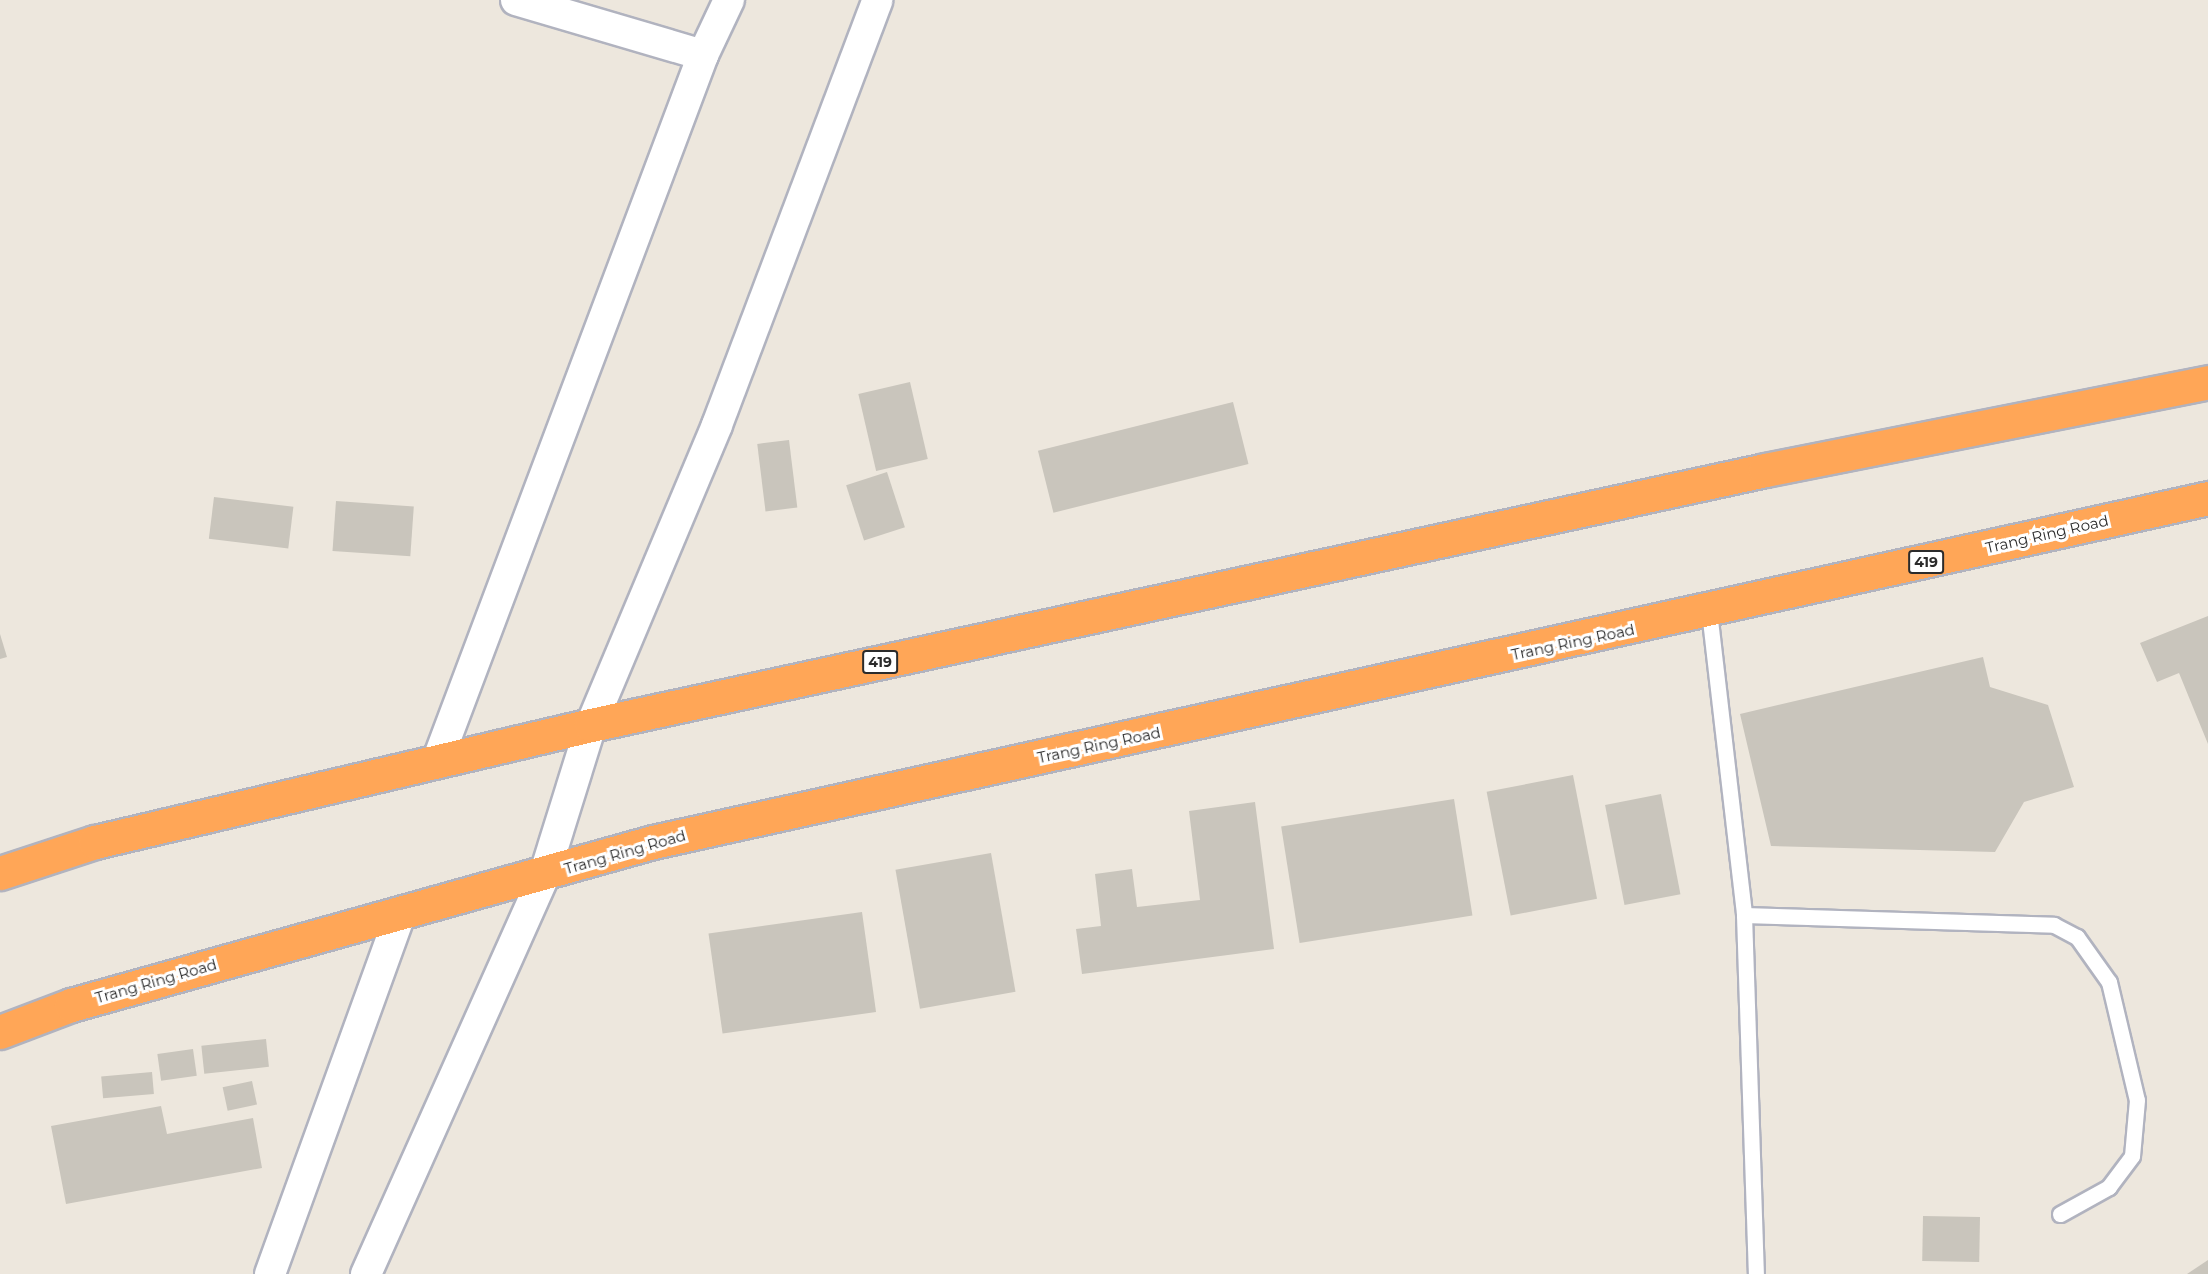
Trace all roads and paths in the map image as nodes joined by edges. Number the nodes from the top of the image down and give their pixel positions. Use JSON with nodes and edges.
{"nodes":[{"id":1,"x":516,"y":0,"type":"edge"},
{"id":2,"x":729,"y":0,"type":"edge"},
{"id":3,"x":878,"y":0,"type":"edge"},
{"id":4,"x":703,"y":55,"type":"junction"},
{"id":5,"x":2208,"y":382,"type":"edge"},
{"id":6,"x":2208,"y":498,"type":"edge"},
{"id":7,"x":1709,"y":611,"type":"junction"},
{"id":8,"x":591,"y":725,"type":"junction"},
{"id":9,"x":438,"y":759,"type":"junction"},
{"id":10,"x":0,"y":873,"type":"edge"},
{"id":11,"x":544,"y":876,"type":"junction"},
{"id":12,"x":401,"y":912,"type":"junction"},
{"id":13,"x":1744,"y":915,"type":"junction"},
{"id":14,"x":0,"y":1032,"type":"edge"},
{"id":15,"x":2060,"y":1214,"type":"dead end"},
{"id":16,"x":270,"y":1274,"type":"edge"},
{"id":17,"x":366,"y":1274,"type":"edge"},
{"id":18,"x":1756,"y":1274,"type":"edge"}],
"edges":[{"from":1,"to":4,"type":"street"},
{"from":2,"to":4,"type":"street"},
{"from":3,"to":8,"type":"street"},
{"from":4,"to":9,"type":"street"},
{"from":5,"to":8,"type":"highway","number":"419"},
{"from":6,"to":7,"type":"highway","name":"Trang Ring Road","number":"419"},
{"from":7,"to":11,"type":"highway","name":"Trang Ring Road","number":"419"},
{"from":7,"to":13,"type":"lane"},
{"from":8,"to":9,"type":"highway","number":"419"},
{"from":8,"to":11,"type":"street"},
{"from":9,"to":10,"type":"highway","number":"419"},
{"from":11,"to":12,"type":"highway","name":"Trang Ring Road","number":"419"},
{"from":11,"to":17,"type":"street"},
{"from":12,"to":14,"type":"highway","name":"Trang Ring Road","number":"419"},
{"from":12,"to":16,"type":"street"},
{"from":13,"to":15,"type":"lane"},
{"from":13,"to":18,"type":"lane"}]}
